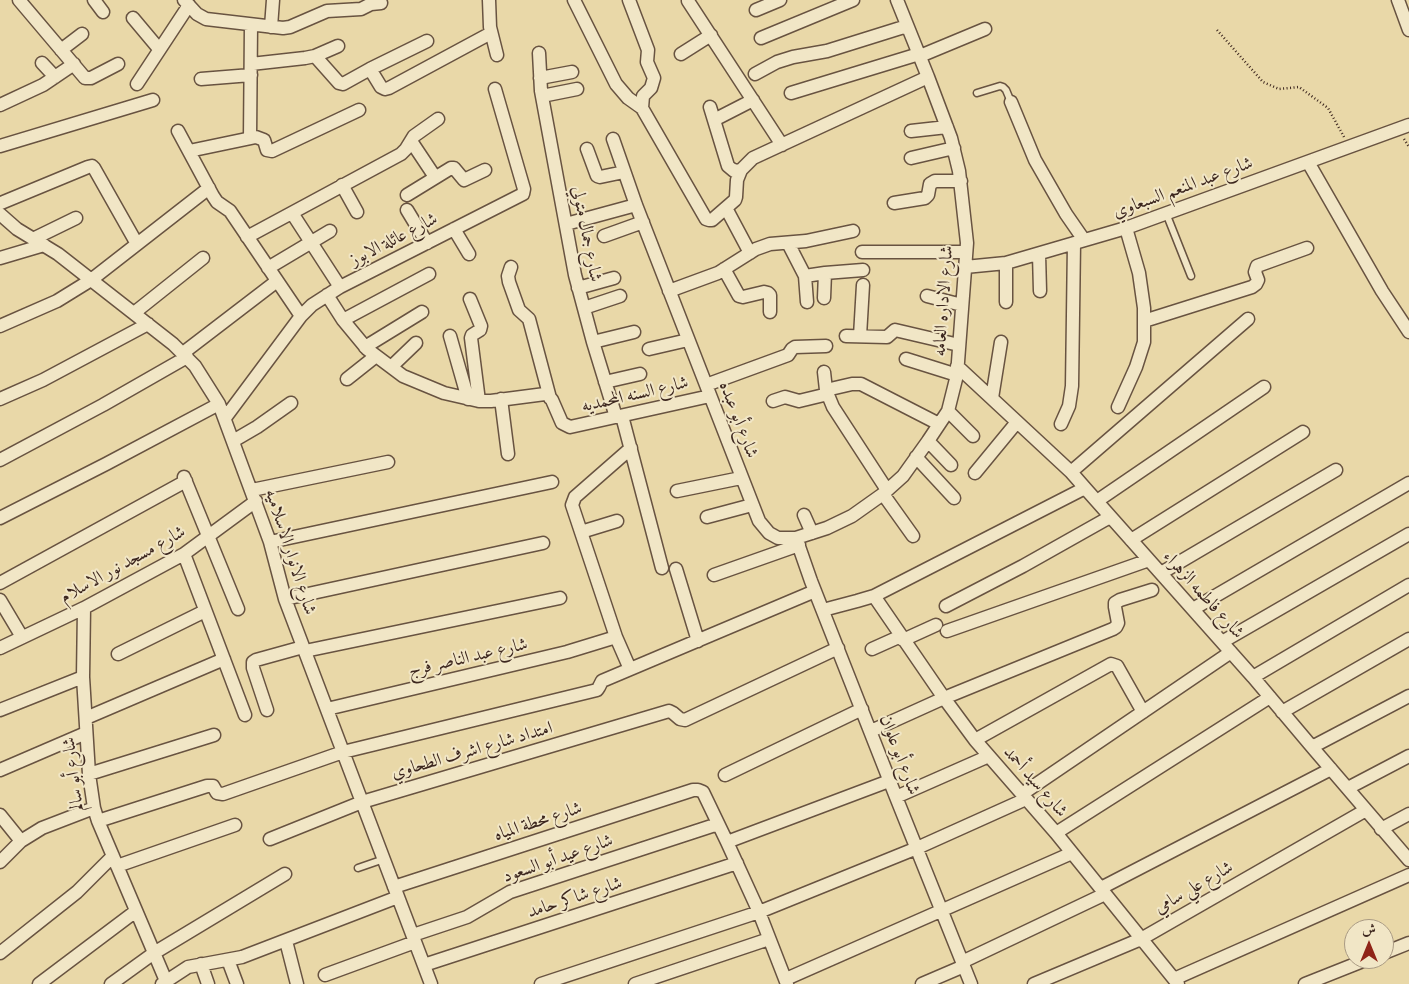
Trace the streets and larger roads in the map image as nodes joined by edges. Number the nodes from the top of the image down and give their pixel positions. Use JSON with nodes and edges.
{"nodes":[{"id":1,"x":19,"y":0,"type":"edge"},
{"id":2,"x":94,"y":0,"type":"edge"},
{"id":3,"x":273,"y":0,"type":"edge"},
{"id":4,"x":489,"y":0,"type":"edge"},
{"id":5,"x":574,"y":0,"type":"edge"},
{"id":6,"x":629,"y":0,"type":"edge"},
{"id":7,"x":780,"y":0,"type":"edge"},
{"id":8,"x":853,"y":0,"type":"edge"},
{"id":9,"x":897,"y":0,"type":"edge"},
{"id":10,"x":1398,"y":0,"type":"edge"},
{"id":11,"x":688,"y":1,"type":"dead end"},
{"id":12,"x":381,"y":3,"type":"dead end"},
{"id":13,"x":192,"y":5,"type":"edge"},
{"id":14,"x":756,"y":10,"type":"dead end"},
{"id":15,"x":103,"y":12,"type":"dead end"},
{"id":16,"x":133,"y":18,"type":"dead end"},
{"id":17,"x":251,"y":25,"type":"junction"},
{"id":18,"x":907,"y":26,"type":"junction"},
{"id":19,"x":270,"y":27,"type":"junction"},
{"id":20,"x":985,"y":29,"type":"dead end"},
{"id":21,"x":1409,"y":30,"type":"edge"},
{"id":22,"x":491,"y":33,"type":"junction"},
{"id":23,"x":82,"y":34,"type":"dead end"},
{"id":24,"x":711,"y":36,"type":"junction"},
{"id":25,"x":761,"y":38,"type":"dead end"},
{"id":26,"x":427,"y":41,"type":"dead end"},
{"id":27,"x":338,"y":46,"type":"dead end"},
{"id":28,"x":62,"y":50,"type":"junction"},
{"id":29,"x":160,"y":50,"type":"junction"},
{"id":30,"x":539,"y":53,"type":"dead end"},
{"id":31,"x":681,"y":54,"type":"dead end"},
{"id":32,"x":497,"y":55,"type":"dead end"},
{"id":33,"x":919,"y":55,"type":"junction"},
{"id":34,"x":316,"y":56,"type":"junction"},
{"id":35,"x":42,"y":63,"type":"dead end"},
{"id":36,"x":74,"y":64,"type":"junction"},
{"id":37,"x":118,"y":64,"type":"dead end"},
{"id":38,"x":370,"y":69,"type":"junction"},
{"id":39,"x":251,"y":70,"type":"junction"},
{"id":40,"x":572,"y":72,"type":"dead end"},
{"id":41,"x":755,"y":74,"type":"dead end"},
{"id":42,"x":55,"y":77,"type":"junction"},
{"id":43,"x":928,"y":77,"type":"junction"},
{"id":44,"x":540,"y":78,"type":"junction"},
{"id":45,"x":201,"y":79,"type":"dead end"},
{"id":46,"x":137,"y":84,"type":"dead end"},
{"id":47,"x":495,"y":89,"type":"dead end"},
{"id":48,"x":577,"y":89,"type":"dead end"},
{"id":49,"x":791,"y":94,"type":"dead end"},
{"id":50,"x":542,"y":96,"type":"junction"},
{"id":51,"x":153,"y":100,"type":"dead end"},
{"id":52,"x":753,"y":100,"type":"junction"},
{"id":53,"x":1011,"y":102,"type":"road end"},
{"id":54,"x":0,"y":105,"type":"edge"},
{"id":55,"x":710,"y":107,"type":"dead end"},
{"id":56,"x":642,"y":108,"type":"junction"},
{"id":57,"x":359,"y":110,"type":"dead end"},
{"id":58,"x":438,"y":119,"type":"dead end"},
{"id":59,"x":714,"y":120,"type":"junction"},
{"id":60,"x":1409,"y":126,"type":"edge"},
{"id":61,"x":947,"y":127,"type":"junction"},
{"id":62,"x":178,"y":131,"type":"dead end"},
{"id":63,"x":911,"y":131,"type":"dead end"},
{"id":64,"x":250,"y":138,"type":"junction"},
{"id":65,"x":613,"y":139,"type":"dead end"},
{"id":66,"x":411,"y":140,"type":"junction"},
{"id":67,"x":782,"y":145,"type":"junction"},
{"id":68,"x":0,"y":146,"type":"edge"},
{"id":69,"x":954,"y":148,"type":"junction"},
{"id":70,"x":587,"y":149,"type":"dead end"},
{"id":71,"x":189,"y":151,"type":"junction"},
{"id":72,"x":910,"y":158,"type":"dead end"},
{"id":73,"x":1308,"y":162,"type":"junction"},
{"id":74,"x":485,"y":170,"type":"dead end"},
{"id":75,"x":742,"y":170,"type":"junction"},
{"id":76,"x":624,"y":172,"type":"junction"},
{"id":77,"x":435,"y":177,"type":"junction"},
{"id":78,"x":961,"y":181,"type":"junction"},
{"id":79,"x":342,"y":185,"type":"junction"},
{"id":80,"x":209,"y":188,"type":"junction"},
{"id":81,"x":407,"y":195,"type":"dead end"},
{"id":82,"x":894,"y":203,"type":"dead end"},
{"id":83,"x":636,"y":205,"type":"junction"},
{"id":84,"x":1,"y":206,"type":"edge"},
{"id":85,"x":726,"y":208,"type":"junction"},
{"id":86,"x":407,"y":210,"type":"dead end"},
{"id":87,"x":357,"y":212,"type":"dead end"},
{"id":88,"x":292,"y":213,"type":"junction"},
{"id":89,"x":76,"y":218,"type":"dead end"},
{"id":90,"x":643,"y":222,"type":"junction"},
{"id":91,"x":566,"y":224,"type":"junction"},
{"id":92,"x":1126,"y":228,"type":"junction"},
{"id":93,"x":454,"y":229,"type":"junction"},
{"id":94,"x":330,"y":231,"type":"dead end"},
{"id":95,"x":853,"y":231,"type":"dead end"},
{"id":96,"x":604,"y":236,"type":"dead end"},
{"id":97,"x":247,"y":238,"type":"junction"},
{"id":98,"x":39,"y":242,"type":"junction"},
{"id":99,"x":311,"y":242,"type":"junction"},
{"id":100,"x":1079,"y":242,"type":"junction"},
{"id":101,"x":427,"y":243,"type":"junction"},
{"id":102,"x":788,"y":243,"type":"junction"},
{"id":103,"x":137,"y":244,"type":"junction"},
{"id":104,"x":1307,"y":248,"type":"dead end"},
{"id":105,"x":862,"y":252,"type":"dead end"},
{"id":106,"x":966,"y":252,"type":"junction"},
{"id":107,"x":750,"y":253,"type":"junction"},
{"id":108,"x":469,"y":254,"type":"dead end"},
{"id":109,"x":1039,"y":254,"type":"junction"},
{"id":110,"x":0,"y":258,"type":"edge"},
{"id":111,"x":203,"y":258,"type":"dead end"},
{"id":112,"x":1006,"y":263,"type":"junction"},
{"id":113,"x":511,"y":267,"type":"dead end"},
{"id":114,"x":965,"y":267,"type":"junction"},
{"id":115,"x":268,"y":268,"type":"junction"},
{"id":116,"x":724,"y":269,"type":"junction"},
{"id":117,"x":863,"y":270,"type":"dead end"},
{"id":118,"x":825,"y":272,"type":"junction"},
{"id":119,"x":429,"y":274,"type":"dead end"},
{"id":120,"x":806,"y":276,"type":"junction"},
{"id":121,"x":614,"y":278,"type":"dead end"},
{"id":122,"x":91,"y":280,"type":"junction"},
{"id":123,"x":277,"y":281,"type":"junction"},
{"id":124,"x":864,"y":285,"type":"dead end"},
{"id":125,"x":340,"y":287,"type":"junction"},
{"id":126,"x":578,"y":288,"type":"junction"},
{"id":127,"x":669,"y":291,"type":"junction"},
{"id":128,"x":1040,"y":291,"type":"dead end"},
{"id":129,"x":326,"y":295,"type":"junction"},
{"id":130,"x":620,"y":296,"type":"dead end"},
{"id":131,"x":927,"y":296,"type":"dead end"},
{"id":132,"x":824,"y":298,"type":"dead end"},
{"id":133,"x":470,"y":299,"type":"dead end"},
{"id":134,"x":806,"y":302,"type":"dead end"},
{"id":135,"x":1006,"y":302,"type":"dead end"},
{"id":136,"x":962,"y":305,"type":"junction"},
{"id":137,"x":584,"y":308,"type":"junction"},
{"id":138,"x":422,"y":312,"type":"dead end"},
{"id":139,"x":770,"y":312,"type":"dead end"},
{"id":140,"x":134,"y":313,"type":"junction"},
{"id":141,"x":301,"y":316,"type":"junction"},
{"id":142,"x":1248,"y":319,"type":"dead end"},
{"id":143,"x":343,"y":320,"type":"junction"},
{"id":144,"x":1144,"y":321,"type":"junction"},
{"id":145,"x":148,"y":324,"type":"junction"},
{"id":146,"x":0,"y":326,"type":"edge"},
{"id":147,"x":634,"y":332,"type":"dead end"},
{"id":148,"x":1409,"y":332,"type":"edge"},
{"id":149,"x":450,"y":336,"type":"dead end"},
{"id":150,"x":846,"y":336,"type":"dead end"},
{"id":151,"x":860,"y":336,"type":"junction"},
{"id":152,"x":688,"y":340,"type":"junction"},
{"id":153,"x":416,"y":342,"type":"dead end"},
{"id":154,"x":593,"y":342,"type":"junction"},
{"id":155,"x":1002,"y":342,"type":"dead end"},
{"id":156,"x":959,"y":345,"type":"junction"},
{"id":157,"x":365,"y":346,"type":"junction"},
{"id":158,"x":826,"y":346,"type":"dead end"},
{"id":159,"x":649,"y":349,"type":"dead end"},
{"id":160,"x":185,"y":355,"type":"junction"},
{"id":161,"x":376,"y":356,"type":"junction"},
{"id":162,"x":906,"y":359,"type":"dead end"},
{"id":163,"x":391,"y":367,"type":"junction"},
{"id":164,"x":957,"y":370,"type":"junction"},
{"id":165,"x":824,"y":372,"type":"dead end"},
{"id":166,"x":640,"y":374,"type":"dead end"},
{"id":167,"x":347,"y":379,"type":"dead end"},
{"id":168,"x":605,"y":382,"type":"junction"},
{"id":169,"x":1264,"y":387,"type":"dead end"},
{"id":170,"x":708,"y":391,"type":"junction"},
{"id":171,"x":827,"y":392,"type":"junction"},
{"id":172,"x":550,"y":398,"type":"junction"},
{"id":173,"x":992,"y":398,"type":"junction"},
{"id":174,"x":0,"y":399,"type":"edge"},
{"id":175,"x":501,"y":399,"type":"junction"},
{"id":176,"x":474,"y":400,"type":"junction"},
{"id":177,"x":773,"y":401,"type":"dead end"},
{"id":178,"x":292,"y":403,"type":"dead end"},
{"id":179,"x":219,"y":404,"type":"junction"},
{"id":180,"x":1118,"y":407,"type":"dead end"},
{"id":181,"x":948,"y":411,"type":"junction"},
{"id":182,"x":619,"y":417,"type":"junction"},
{"id":183,"x":225,"y":418,"type":"junction"},
{"id":184,"x":1017,"y":422,"type":"junction"},
{"id":185,"x":939,"y":424,"type":"junction"},
{"id":186,"x":1061,"y":424,"type":"dead end"},
{"id":187,"x":1303,"y":432,"type":"dead end"},
{"id":188,"x":973,"y":436,"type":"dead end"},
{"id":189,"x":234,"y":441,"type":"junction"},
{"id":190,"x":928,"y":441,"type":"junction"},
{"id":191,"x":631,"y":448,"type":"junction"},
{"id":192,"x":508,"y":454,"type":"dead end"},
{"id":193,"x":916,"y":458,"type":"junction"},
{"id":194,"x":0,"y":460,"type":"edge"},
{"id":195,"x":388,"y":462,"type":"dead end"},
{"id":196,"x":950,"y":465,"type":"dead end"},
{"id":197,"x":1336,"y":470,"type":"dead end"},
{"id":198,"x":1070,"y":472,"type":"junction"},
{"id":199,"x":975,"y":474,"type":"dead end"},
{"id":200,"x":742,"y":478,"type":"junction"},
{"id":201,"x":552,"y":482,"type":"dead end"},
{"id":202,"x":1409,"y":483,"type":"edge"},
{"id":203,"x":1085,"y":488,"type":"junction"},
{"id":204,"x":678,"y":490,"type":"dead end"},
{"id":205,"x":885,"y":492,"type":"junction"},
{"id":206,"x":254,"y":496,"type":"junction"},
{"id":207,"x":954,"y":498,"type":"dead end"},
{"id":208,"x":1097,"y":502,"type":"junction"},
{"id":209,"x":752,"y":504,"type":"junction"},
{"id":210,"x":804,"y":515,"type":"dead end"},
{"id":211,"x":707,"y":517,"type":"dead end"},
{"id":212,"x":1110,"y":517,"type":"junction"},
{"id":213,"x":0,"y":518,"type":"edge"},
{"id":214,"x":616,"y":521,"type":"dead end"},
{"id":215,"x":581,"y":532,"type":"junction"},
{"id":216,"x":812,"y":533,"type":"junction"},
{"id":217,"x":1409,"y":534,"type":"edge"},
{"id":218,"x":208,"y":536,"type":"junction"},
{"id":219,"x":913,"y":536,"type":"dead end"},
{"id":220,"x":1131,"y":540,"type":"junction"},
{"id":221,"x":270,"y":542,"type":"junction"},
{"id":222,"x":797,"y":542,"type":"junction"},
{"id":223,"x":543,"y":543,"type":"dead end"},
{"id":224,"x":184,"y":554,"type":"junction"},
{"id":225,"x":1149,"y":560,"type":"junction"},
{"id":226,"x":662,"y":568,"type":"dead end"},
{"id":227,"x":676,"y":569,"type":"dead end"},
{"id":228,"x":1161,"y":573,"type":"junction"},
{"id":229,"x":714,"y":576,"type":"dead end"},
{"id":230,"x":0,"y":583,"type":"edge"},
{"id":231,"x":1409,"y":585,"type":"edge"},
{"id":232,"x":1152,"y":590,"type":"dead end"},
{"id":233,"x":815,"y":591,"type":"junction"},
{"id":234,"x":874,"y":596,"type":"junction"},
{"id":235,"x":560,"y":598,"type":"dead end"},
{"id":236,"x":286,"y":599,"type":"junction"},
{"id":237,"x":0,"y":600,"type":"edge"},
{"id":238,"x":946,"y":606,"type":"dead end"},
{"id":239,"x":84,"y":608,"type":"junction"},
{"id":240,"x":1192,"y":608,"type":"junction"},
{"id":241,"x":238,"y":609,"type":"dead end"},
{"id":242,"x":822,"y":610,"type":"junction"},
{"id":243,"x":206,"y":611,"type":"junction"},
{"id":244,"x":616,"y":636,"type":"junction"},
{"id":245,"x":22,"y":637,"type":"junction"},
{"id":246,"x":902,"y":638,"type":"junction"},
{"id":247,"x":1409,"y":639,"type":"edge"},
{"id":248,"x":698,"y":641,"type":"junction"},
{"id":249,"x":1226,"y":647,"type":"junction"},
{"id":250,"x":0,"y":648,"type":"edge"},
{"id":251,"x":838,"y":648,"type":"junction"},
{"id":252,"x":304,"y":649,"type":"junction"},
{"id":253,"x":872,"y":649,"type":"dead end"},
{"id":254,"x":118,"y":654,"type":"dead end"},
{"id":255,"x":224,"y":660,"type":"junction"},
{"id":256,"x":630,"y":669,"type":"junction"},
{"id":257,"x":83,"y":677,"type":"junction"},
{"id":258,"x":1254,"y":677,"type":"junction"},
{"id":259,"x":1409,"y":696,"type":"edge"},
{"id":260,"x":1270,"y":697,"type":"junction"},
{"id":261,"x":944,"y":698,"type":"junction"},
{"id":262,"x":862,"y":708,"type":"junction"},
{"id":263,"x":327,"y":709,"type":"junction"},
{"id":264,"x":0,"y":710,"type":"edge"},
{"id":265,"x":267,"y":710,"type":"dead end"},
{"id":266,"x":1143,"y":712,"type":"junction"},
{"id":267,"x":1282,"y":712,"type":"junction"},
{"id":268,"x":245,"y":715,"type":"dead end"},
{"id":269,"x":86,"y":718,"type":"junction"},
{"id":270,"x":871,"y":731,"type":"junction"},
{"id":271,"x":86,"y":733,"type":"junction"},
{"id":272,"x":214,"y":736,"type":"dead end"},
{"id":273,"x":975,"y":740,"type":"junction"},
{"id":274,"x":1312,"y":747,"type":"junction"},
{"id":275,"x":343,"y":752,"type":"junction"},
{"id":276,"x":990,"y":756,"type":"junction"},
{"id":277,"x":1409,"y":756,"type":"edge"},
{"id":278,"x":1331,"y":769,"type":"junction"},
{"id":279,"x":0,"y":770,"type":"edge"},
{"id":280,"x":89,"y":774,"type":"junction"},
{"id":281,"x":725,"y":775,"type":"dead end"},
{"id":282,"x":889,"y":780,"type":"junction"},
{"id":283,"x":1348,"y":788,"type":"junction"},
{"id":284,"x":1024,"y":796,"type":"junction"},
{"id":285,"x":896,"y":797,"type":"junction"},
{"id":286,"x":362,"y":802,"type":"junction"},
{"id":287,"x":1366,"y":810,"type":"junction"},
{"id":288,"x":1409,"y":814,"type":"edge"},
{"id":289,"x":0,"y":815,"type":"edge"},
{"id":290,"x":96,"y":815,"type":"junction"},
{"id":291,"x":718,"y":824,"type":"junction"},
{"id":292,"x":235,"y":825,"type":"dead end"},
{"id":293,"x":1382,"y":828,"type":"junction"},
{"id":294,"x":1056,"y":833,"type":"junction"},
{"id":295,"x":270,"y":839,"type":"dead end"},
{"id":296,"x":21,"y":840,"type":"junction"},
{"id":297,"x":727,"y":842,"type":"junction"},
{"id":298,"x":917,"y":848,"type":"junction"},
{"id":299,"x":1072,"y":853,"type":"junction"},
{"id":300,"x":1409,"y":860,"type":"edge"},
{"id":301,"x":115,"y":861,"type":"junction"},
{"id":302,"x":0,"y":862,"type":"edge"},
{"id":303,"x":736,"y":863,"type":"junction"},
{"id":304,"x":285,"y":874,"type":"dead end"},
{"id":305,"x":1409,"y":875,"type":"edge"},
{"id":306,"x":1103,"y":891,"type":"junction"},
{"id":307,"x":396,"y":892,"type":"junction"},
{"id":308,"x":942,"y":910,"type":"junction"},
{"id":309,"x":136,"y":911,"type":"junction"},
{"id":310,"x":759,"y":912,"type":"junction"},
{"id":311,"x":414,"y":938,"type":"junction"},
{"id":312,"x":770,"y":939,"type":"junction"},
{"id":313,"x":1141,"y":939,"type":"junction"},
{"id":314,"x":286,"y":941,"type":"junction"},
{"id":315,"x":1409,"y":943,"type":"edge"},
{"id":316,"x":1394,"y":948,"type":"edge"},
{"id":317,"x":0,"y":953,"type":"edge"},
{"id":318,"x":154,"y":953,"type":"junction"},
{"id":319,"x":228,"y":960,"type":"junction"},
{"id":320,"x":201,"y":964,"type":"junction"},
{"id":321,"x":963,"y":964,"type":"junction"},
{"id":322,"x":424,"y":965,"type":"junction"},
{"id":323,"x":1344,"y":969,"type":"edge"},
{"id":324,"x":325,"y":974,"type":"dead end"},
{"id":325,"x":164,"y":982,"type":"edge"},
{"id":326,"x":786,"y":982,"type":"edge"},
{"id":327,"x":1176,"y":982,"type":"edge"},
{"id":328,"x":39,"y":984,"type":"edge"},
{"id":329,"x":111,"y":984,"type":"edge"},
{"id":330,"x":208,"y":984,"type":"edge"},
{"id":331,"x":237,"y":984,"type":"edge"},
{"id":332,"x":297,"y":984,"type":"edge"},
{"id":333,"x":431,"y":984,"type":"edge"},
{"id":334,"x":541,"y":984,"type":"edge"},
{"id":335,"x":635,"y":984,"type":"edge"},
{"id":336,"x":922,"y":984,"type":"edge"},
{"id":337,"x":971,"y":984,"type":"edge"},
{"id":338,"x":1034,"y":984,"type":"edge"},
{"id":339,"x":1305,"y":984,"type":"edge"}],
"edges":[{"from":1,"to":28,"type":"street"},
{"from":2,"to":15,"type":"street"},
{"from":3,"to":19,"type":"street"},
{"from":4,"to":22,"type":"street"},
{"from":5,"to":56,"type":"street"},
{"from":6,"to":56,"type":"street"},
{"from":7,"to":14,"type":"street"},
{"from":8,"to":25,"type":"street"},
{"from":9,"to":18,"type":"street","name":"شارع الاداره العامه"},
{"from":10,"to":21,"type":"street"},
{"from":11,"to":24,"type":"street"},
{"from":12,"to":19,"type":"street"},
{"from":13,"to":17,"type":"street"},
{"from":13,"to":29,"type":"street"},
{"from":16,"to":29,"type":"street"},
{"from":17,"to":19,"type":"street"},
{"from":17,"to":39,"type":"street"},
{"from":18,"to":33,"type":"street","name":"شارع الاداره العامه"},
{"from":18,"to":41,"type":"street"},
{"from":20,"to":33,"type":"street"},
{"from":22,"to":32,"type":"street"},
{"from":22,"to":38,"type":"street"},
{"from":23,"to":28,"type":"street"},
{"from":24,"to":31,"type":"street"},
{"from":24,"to":52,"type":"street"},
{"from":26,"to":38,"type":"street"},
{"from":27,"to":34,"type":"street"},
{"from":28,"to":36,"type":"street"},
{"from":29,"to":46,"type":"street"},
{"from":30,"to":44,"type":"street","name":"شارع جمال متولي"},
{"from":33,"to":43,"type":"street","name":"شارع الاداره العامه"},
{"from":33,"to":49,"type":"street"},
{"from":34,"to":38,"type":"street"},
{"from":34,"to":39,"type":"street"},
{"from":35,"to":42,"type":"street"},
{"from":36,"to":37,"type":"street"},
{"from":36,"to":42,"type":"street"},
{"from":39,"to":45,"type":"street"},
{"from":39,"to":64,"type":"street"},
{"from":40,"to":44,"type":"street"},
{"from":42,"to":54,"type":"street"},
{"from":43,"to":61,"type":"street","name":"شارع الاداره العامه"},
{"from":43,"to":67,"type":"street"},
{"from":44,"to":50,"type":"street","name":"شارع جمال متولي"},
{"from":47,"to":93,"type":"street","name":"شارع عائلة الابوز"},
{"from":48,"to":50,"type":"street"},
{"from":50,"to":91,"type":"street","name":"شارع جمال متولي"},
{"from":51,"to":68,"type":"street"},
{"from":52,"to":59,"type":"street"},
{"from":52,"to":67,"type":"street"},
{"from":53,"to":100,"type":"street"},
{"from":55,"to":59,"type":"street"},
{"from":56,"to":85,"type":"street"},
{"from":57,"to":64,"type":"street"},
{"from":58,"to":66,"type":"street"},
{"from":59,"to":75,"type":"street"},
{"from":60,"to":73,"type":"street","name":"شارع عبد المنعم السبعاوي"},
{"from":61,"to":63,"type":"street"},
{"from":61,"to":69,"type":"street","name":"شارع الاداره العامه"},
{"from":62,"to":71,"type":"street"},
{"from":64,"to":71,"type":"street"},
{"from":65,"to":76,"type":"street","name":"شارع أبو عبده"},
{"from":66,"to":77,"type":"street"},
{"from":66,"to":79,"type":"street"},
{"from":67,"to":75,"type":"street"},
{"from":69,"to":72,"type":"street"},
{"from":69,"to":78,"type":"street","name":"شارع الاداره العامه"},
{"from":70,"to":76,"type":"street"},
{"from":71,"to":80,"type":"street"},
{"from":73,"to":92,"type":"street","name":"شارع عبد المنعم السبعاوي"},
{"from":73,"to":148,"type":"street"},
{"from":74,"to":77,"type":"street"},
{"from":75,"to":85,"type":"street"},
{"from":76,"to":83,"type":"street","name":"شارع أبو عبده"},
{"from":77,"to":81,"type":"street"},
{"from":78,"to":82,"type":"street"},
{"from":78,"to":106,"type":"street","name":"شارع الاداره العامه"},
{"from":79,"to":87,"type":"street"},
{"from":79,"to":88,"type":"street"},
{"from":80,"to":97,"type":"street"},
{"from":80,"to":103,"type":"street"},
{"from":83,"to":90,"type":"street","name":"شارع أبو عبده"},
{"from":83,"to":91,"type":"street"},
{"from":84,"to":98,"type":"street","name":"شارع الانوار الاسلاميه"},
{"from":84,"to":103,"type":"street"},
{"from":85,"to":107,"type":"street"},
{"from":86,"to":101,"type":"street"},
{"from":88,"to":97,"type":"street"},
{"from":88,"to":99,"type":"street"},
{"from":89,"to":98,"type":"street"},
{"from":90,"to":96,"type":"street"},
{"from":90,"to":127,"type":"street","name":"شارع أبو عبده"},
{"from":91,"to":126,"type":"street","name":"شارع جمال متولي"},
{"from":92,"to":100,"type":"street","name":"شارع عبد المنعم السبعاوي"},
{"from":92,"to":144,"type":"street"},
{"from":93,"to":101,"type":"street","name":"شارع عائلة الابوز"},
{"from":93,"to":108,"type":"street"},
{"from":94,"to":99,"type":"street"},
{"from":95,"to":102,"type":"street"},
{"from":97,"to":115,"type":"street"},
{"from":98,"to":110,"type":"street"},
{"from":98,"to":122,"type":"street","name":"شارع الانوار الاسلاميه"},
{"from":99,"to":115,"type":"street"},
{"from":99,"to":125,"type":"street"},
{"from":100,"to":109,"type":"street","name":"شارع عبد المنعم السبعاوي"},
{"from":100,"to":186,"type":"street"},
{"from":101,"to":125,"type":"street","name":"شارع عائلة الابوز"},
{"from":102,"to":107,"type":"street"},
{"from":102,"to":120,"type":"street"},
{"from":103,"to":122,"type":"street"},
{"from":104,"to":144,"type":"street"},
{"from":105,"to":106,"type":"street"},
{"from":106,"to":114,"type":"street","name":"شارع الاداره العامه"},
{"from":107,"to":116,"type":"street"},
{"from":109,"to":112,"type":"street","name":"شارع عبد المنعم السبعاوي"},
{"from":109,"to":128,"type":"street"},
{"from":111,"to":140,"type":"street"},
{"from":112,"to":114,"type":"street","name":"شارع عبد المنعم السبعاوي"},
{"from":112,"to":135,"type":"street"},
{"from":113,"to":172,"type":"street"},
{"from":114,"to":136,"type":"street","name":"شارع الاداره العامه"},
{"from":115,"to":123,"type":"street"},
{"from":116,"to":127,"type":"street"},
{"from":116,"to":139,"type":"street"},
{"from":117,"to":118,"type":"street"},
{"from":118,"to":120,"type":"street"},
{"from":118,"to":132,"type":"street"},
{"from":119,"to":143,"type":"street"},
{"from":120,"to":134,"type":"street"},
{"from":121,"to":126,"type":"street"},
{"from":122,"to":140,"type":"street","name":"شارع الانوار الاسلاميه"},
{"from":122,"to":146,"type":"street"},
{"from":123,"to":141,"type":"street"},
{"from":123,"to":160,"type":"street"},
{"from":124,"to":151,"type":"street"},
{"from":125,"to":129,"type":"street","name":"شارع عائلة الابوز"},
{"from":126,"to":137,"type":"street","name":"شارع جمال متولي"},
{"from":127,"to":152,"type":"street","name":"شارع أبو عبده"},
{"from":129,"to":141,"type":"street","name":"شارع عائلة الابوز"},
{"from":129,"to":143,"type":"street"},
{"from":130,"to":137,"type":"street"},
{"from":131,"to":136,"type":"street"},
{"from":133,"to":176,"type":"street"},
{"from":136,"to":156,"type":"street","name":"شارع الاداره العامه"},
{"from":137,"to":154,"type":"street","name":"شارع جمال متولي"},
{"from":138,"to":157,"type":"street"},
{"from":140,"to":145,"type":"street","name":"شارع الانوار الاسلاميه"},
{"from":141,"to":183,"type":"street","name":"شارع عائلة الابوز"},
{"from":142,"to":198,"type":"street"},
{"from":143,"to":157,"type":"street"},
{"from":144,"to":180,"type":"street"},
{"from":145,"to":160,"type":"street","name":"شارع الانوار الاسلاميه"},
{"from":145,"to":174,"type":"street"},
{"from":147,"to":154,"type":"street"},
{"from":149,"to":176,"type":"street"},
{"from":150,"to":151,"type":"street"},
{"from":151,"to":156,"type":"street"},
{"from":152,"to":159,"type":"street"},
{"from":152,"to":170,"type":"street","name":"شارع أبو عبده"},
{"from":153,"to":163,"type":"street"},
{"from":154,"to":168,"type":"street","name":"شارع جمال متولي"},
{"from":155,"to":173,"type":"street"},
{"from":156,"to":164,"type":"street","name":"شارع الاداره العامه"},
{"from":157,"to":161,"type":"street"},
{"from":158,"to":170,"type":"street","name":"شارع السنه المحمديه"},
{"from":160,"to":179,"type":"street","name":"شارع الانوار الاسلاميه"},
{"from":160,"to":194,"type":"street"},
{"from":161,"to":163,"type":"street"},
{"from":161,"to":167,"type":"street"},
{"from":162,"to":164,"type":"street"},
{"from":163,"to":176,"type":"street"},
{"from":164,"to":173,"type":"street","name":"شارع فاطمه الزهراء"},
{"from":164,"to":181,"type":"street","name":"شارع الاداره العامه"},
{"from":165,"to":171,"type":"street"},
{"from":166,"to":168,"type":"street"},
{"from":168,"to":182,"type":"street","name":"شارع جمال متولي"},
{"from":169,"to":208,"type":"street"},
{"from":170,"to":182,"type":"street","name":"شارع السنه المحمديه"},
{"from":170,"to":200,"type":"street","name":"شارع أبو عبده"},
{"from":171,"to":177,"type":"street"},
{"from":171,"to":185,"type":"street"},
{"from":171,"to":205,"type":"street"},
{"from":172,"to":175,"type":"street"},
{"from":172,"to":182,"type":"street","name":"شارع السنه المحمديه"},
{"from":173,"to":184,"type":"street","name":"شارع فاطمه الزهراء"},
{"from":175,"to":176,"type":"street"},
{"from":175,"to":192,"type":"street"},
{"from":178,"to":189,"type":"street"},
{"from":179,"to":183,"type":"street","name":"شارع الانوار الاسلاميه"},
{"from":179,"to":213,"type":"street"},
{"from":181,"to":185,"type":"street","name":"شارع الاداره العامه"},
{"from":181,"to":188,"type":"street"},
{"from":182,"to":191,"type":"street","name":"شارع جمال متولي"},
{"from":183,"to":189,"type":"street","name":"شارع الانوار الاسلاميه"},
{"from":184,"to":198,"type":"street","name":"شارع فاطمه الزهراء"},
{"from":184,"to":199,"type":"street"},
{"from":185,"to":190,"type":"street","name":"شارع الاداره العامه"},
{"from":187,"to":220,"type":"street"},
{"from":189,"to":206,"type":"street","name":"شارع الانوار الاسلاميه"},
{"from":190,"to":193,"type":"street","name":"شارع الاداره العامه"},
{"from":190,"to":196,"type":"street"},
{"from":191,"to":215,"type":"street"},
{"from":191,"to":226,"type":"street","name":"شارع جمال متولي"},
{"from":193,"to":205,"type":"street","name":"شارع الاداره العامه"},
{"from":193,"to":207,"type":"street"},
{"from":195,"to":206,"type":"street"},
{"from":197,"to":228,"type":"street"},
{"from":198,"to":203,"type":"street","name":"شارع فاطمه الزهراء"},
{"from":200,"to":204,"type":"street"},
{"from":200,"to":209,"type":"street","name":"شارع أبو عبده"},
{"from":201,"to":221,"type":"street"},
{"from":202,"to":240,"type":"street"},
{"from":203,"to":208,"type":"street","name":"شارع فاطمه الزهراء"},
{"from":203,"to":234,"type":"street"},
{"from":205,"to":216,"type":"street","name":"شارع الاداره العامه"},
{"from":205,"to":219,"type":"street"},
{"from":206,"to":218,"type":"street","name":"شارع مسجد نور الاسلام"},
{"from":206,"to":221,"type":"street","name":"شارع الانوار الاسلاميه"},
{"from":208,"to":212,"type":"street","name":"شارع فاطمه الزهراء"},
{"from":209,"to":211,"type":"street"},
{"from":209,"to":222,"type":"street","name":"شارع أبو عبده"},
{"from":210,"to":216,"type":"street"},
{"from":212,"to":220,"type":"street","name":"شارع فاطمه الزهراء"},
{"from":212,"to":238,"type":"street"},
{"from":214,"to":215,"type":"street"},
{"from":215,"to":244,"type":"street"},
{"from":216,"to":222,"type":"street","name":"شارع الاداره العامه"},
{"from":217,"to":249,"type":"street"},
{"from":218,"to":224,"type":"street","name":"شارع مسجد نور الاسلام"},
{"from":218,"to":230,"type":"street"},
{"from":218,"to":241,"type":"street"},
{"from":220,"to":225,"type":"street","name":"شارع فاطمه الزهراء"},
{"from":221,"to":236,"type":"street","name":"شارع الانوار الاسلاميه"},
{"from":222,"to":229,"type":"street"},
{"from":222,"to":233,"type":"street","name":"شارع أبو علوان"},
{"from":223,"to":236,"type":"street"},
{"from":224,"to":239,"type":"street","name":"شارع مسجد نور الاسلام"},
{"from":224,"to":243,"type":"street"},
{"from":225,"to":228,"type":"street","name":"شارع فاطمه الزهراء"},
{"from":225,"to":246,"type":"street"},
{"from":227,"to":248,"type":"street"},
{"from":228,"to":240,"type":"street","name":"شارع فاطمه الزهراء"},
{"from":231,"to":258,"type":"street"},
{"from":232,"to":261,"type":"street"},
{"from":233,"to":242,"type":"street","name":"شارع أبو علوان"},
{"from":233,"to":248,"type":"street"},
{"from":234,"to":242,"type":"street"},
{"from":234,"to":246,"type":"street","name":"شارع سيد أحمد"},
{"from":235,"to":252,"type":"street"},
{"from":236,"to":252,"type":"street","name":"شارع الانوار الاسلاميه"},
{"from":237,"to":245,"type":"street"},
{"from":239,"to":245,"type":"street","name":"شارع مسجد نور الاسلام"},
{"from":239,"to":257,"type":"street","name":"شارع أبو سالم"},
{"from":240,"to":249,"type":"street","name":"شارع فاطمه الزهراء"},
{"from":242,"to":251,"type":"street","name":"شارع أبو علوان"},
{"from":243,"to":254,"type":"street"},
{"from":243,"to":255,"type":"street"},
{"from":244,"to":256,"type":"street"},
{"from":244,"to":263,"type":"street","name":"شارع عبد الناصر فرج"},
{"from":245,"to":250,"type":"street","name":"شارع مسجد نور الاسلام"},
{"from":246,"to":253,"type":"street"},
{"from":246,"to":261,"type":"street","name":"شارع سيد أحمد"},
{"from":247,"to":267,"type":"street"},
{"from":248,"to":256,"type":"street"},
{"from":249,"to":258,"type":"street","name":"شارع فاطمه الزهراء"},
{"from":249,"to":266,"type":"street"},
{"from":251,"to":262,"type":"street","name":"شارع أبو علوان"},
{"from":251,"to":286,"type":"street","name":"امتداد شارع اشرف الطحاوي"},
{"from":252,"to":263,"type":"street","name":"شارع الانوار الاسلاميه"},
{"from":252,"to":265,"type":"street"},
{"from":255,"to":268,"type":"street"},
{"from":255,"to":269,"type":"street"},
{"from":256,"to":275,"type":"street"},
{"from":257,"to":264,"type":"street"},
{"from":257,"to":269,"type":"street","name":"شارع أبو سالم"},
{"from":258,"to":260,"type":"street","name":"شارع فاطمه الزهراء"},
{"from":259,"to":274,"type":"street"},
{"from":260,"to":267,"type":"street","name":"شارع فاطمه الزهراء"},
{"from":260,"to":294,"type":"street"},
{"from":261,"to":270,"type":"street"},
{"from":261,"to":273,"type":"street","name":"شارع سيد أحمد"},
{"from":262,"to":270,"type":"street","name":"شارع أبو علوان"},
{"from":262,"to":281,"type":"street"},
{"from":263,"to":275,"type":"street","name":"شارع الانوار الاسلاميه"},
{"from":266,"to":273,"type":"street"},
{"from":266,"to":284,"type":"street"},
{"from":267,"to":274,"type":"street","name":"شارع فاطمه الزهراء"},
{"from":269,"to":271,"type":"street","name":"شارع أبو سالم"},
{"from":270,"to":282,"type":"street","name":"شارع أبو علوان"},
{"from":271,"to":279,"type":"street"},
{"from":271,"to":280,"type":"street","name":"شارع أبو سالم"},
{"from":272,"to":280,"type":"street"},
{"from":273,"to":276,"type":"street","name":"شارع سيد أحمد"},
{"from":274,"to":278,"type":"street","name":"شارع فاطمه الزهراء"},
{"from":275,"to":286,"type":"street","name":"شارع الانوار الاسلاميه"},
{"from":275,"to":290,"type":"street"},
{"from":276,"to":284,"type":"street","name":"شارع سيد أحمد"},
{"from":276,"to":285,"type":"street"},
{"from":277,"to":283,"type":"street"},
{"from":278,"to":283,"type":"street","name":"شارع فاطمه الزهراء"},
{"from":278,"to":306,"type":"street"},
{"from":280,"to":290,"type":"street","name":"شارع أبو سالم"},
{"from":282,"to":285,"type":"street","name":"شارع أبو علوان"},
{"from":282,"to":297,"type":"street"},
{"from":283,"to":287,"type":"street","name":"شارع فاطمه الزهراء"},
{"from":284,"to":294,"type":"street","name":"شارع سيد أحمد"},
{"from":284,"to":298,"type":"street"},
{"from":285,"to":298,"type":"street","name":"شارع أبو علوان"},
{"from":286,"to":295,"type":"street","name":"امتداد شارع اشرف الطحاوي"},
{"from":286,"to":307,"type":"street","name":"شارع الانوار الاسلاميه"},
{"from":287,"to":293,"type":"street","name":"شارع فاطمه الزهراء"},
{"from":287,"to":313,"type":"street","name":"شارع علي سامي"},
{"from":288,"to":293,"type":"street"},
{"from":289,"to":296,"type":"street"},
{"from":290,"to":296,"type":"street"},
{"from":290,"to":301,"type":"street","name":"شارع أبو سالم"},
{"from":291,"to":297,"type":"street"},
{"from":291,"to":307,"type":"street","name":"شارع محطة المياه"},
{"from":291,"to":311,"type":"street","name":"شارع عيد أبو السعود"},
{"from":292,"to":301,"type":"street"},
{"from":293,"to":300,"type":"street","name":"شارع فاطمه الزهراء"},
{"from":294,"to":299,"type":"street","name":"شارع سيد أحمد"},
{"from":296,"to":302,"type":"street"},
{"from":297,"to":303,"type":"street"},
{"from":298,"to":308,"type":"street","name":"شارع أبو علوان"},
{"from":298,"to":310,"type":"street"},
{"from":299,"to":306,"type":"street","name":"شارع سيد أحمد"},
{"from":299,"to":308,"type":"street"},
{"from":301,"to":309,"type":"street","name":"شارع أبو سالم"},
{"from":301,"to":317,"type":"street"},
{"from":303,"to":310,"type":"street"},
{"from":303,"to":322,"type":"street","name":"شارع شاكر حامد"},
{"from":304,"to":318,"type":"street"},
{"from":305,"to":327,"type":"street"},
{"from":306,"to":313,"type":"street","name":"شارع سيد أحمد"},
{"from":306,"to":321,"type":"street"},
{"from":307,"to":311,"type":"street","name":"شارع الانوار الاسلاميه"},
{"from":307,"to":314,"type":"street","name":"شارع محطة المياه"},
{"from":308,"to":321,"type":"street","name":"شارع أبو علوان"},
{"from":308,"to":326,"type":"street"},
{"from":309,"to":318,"type":"street","name":"شارع أبو سالم"},
{"from":309,"to":328,"type":"street"},
{"from":310,"to":312,"type":"street"},
{"from":310,"to":334,"type":"street"},
{"from":311,"to":322,"type":"street","name":"شارع الانوار الاسلاميه"},
{"from":311,"to":324,"type":"street","name":"شارع عيد أبو السعود"},
{"from":312,"to":326,"type":"street"},
{"from":312,"to":335,"type":"street"},
{"from":313,"to":327,"type":"street","name":"شارع سيد أحمد"},
{"from":313,"to":338,"type":"street","name":"شارع علي سامي"},
{"from":314,"to":319,"type":"street","name":"شارع محطة المياه"},
{"from":314,"to":332,"type":"street"},
{"from":315,"to":316,"type":"street"},
{"from":318,"to":325,"type":"street","name":"شارع أبو سالم"},
{"from":318,"to":329,"type":"street"},
{"from":319,"to":320,"type":"street","name":"شارع محطة المياه"},
{"from":319,"to":331,"type":"street"},
{"from":320,"to":325,"type":"street","name":"شارع محطة المياه"},
{"from":320,"to":330,"type":"street"},
{"from":321,"to":336,"type":"street"},
{"from":321,"to":337,"type":"street","name":"شارع أبو علوان"},
{"from":322,"to":333,"type":"street","name":"شارع الانوار الاسلاميه"},
{"from":323,"to":339,"type":"street"}]}
